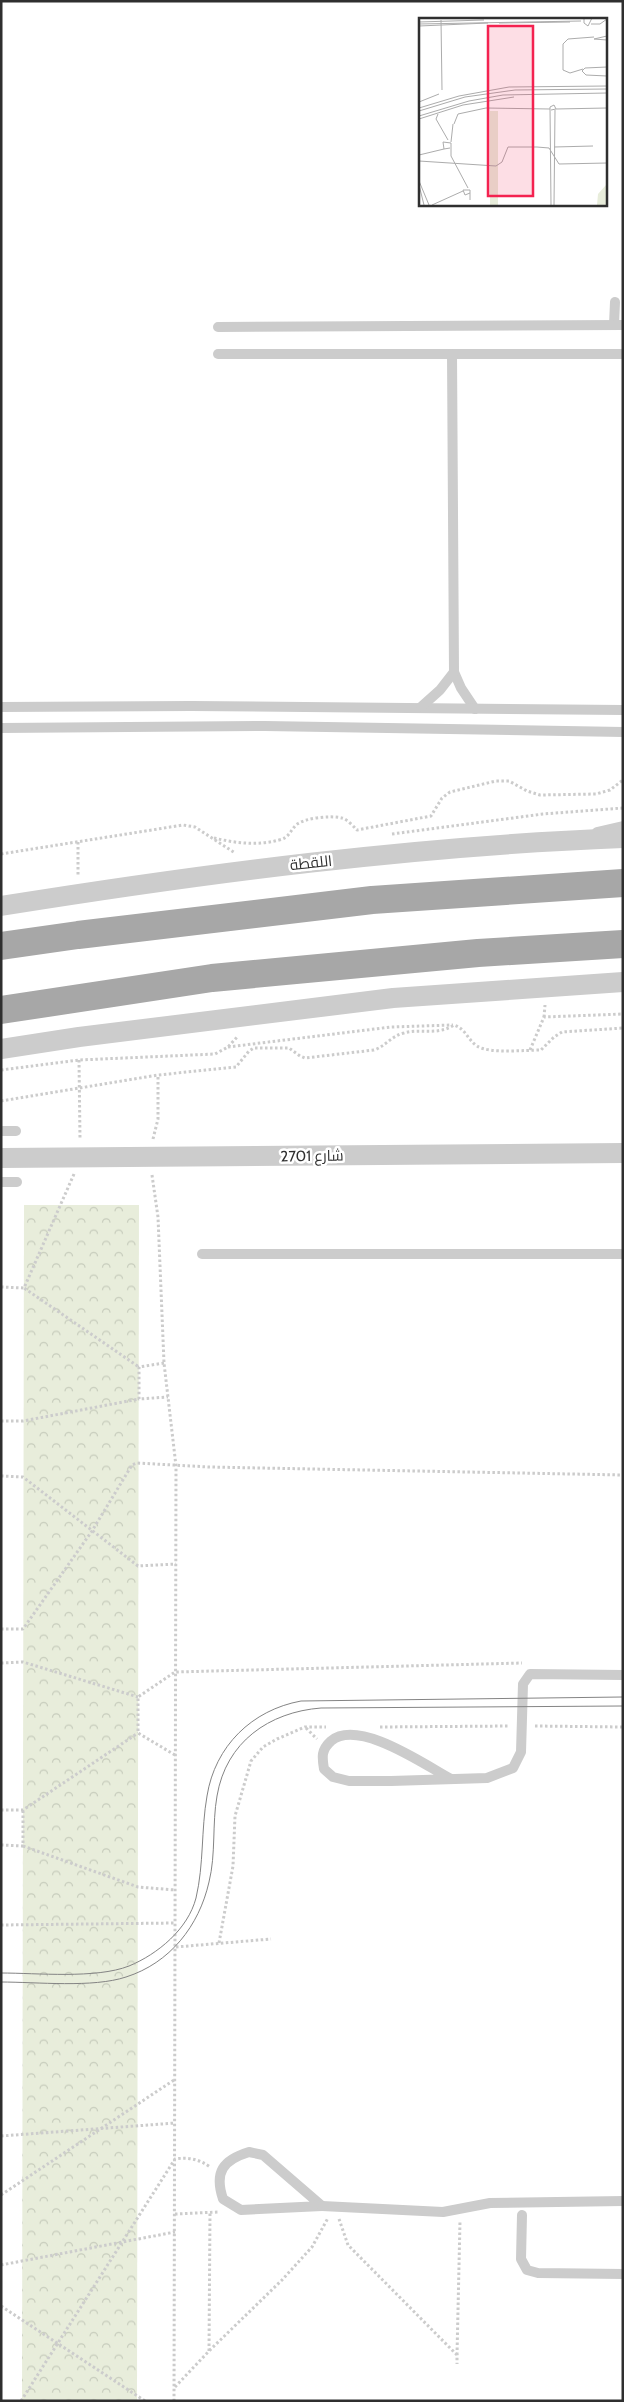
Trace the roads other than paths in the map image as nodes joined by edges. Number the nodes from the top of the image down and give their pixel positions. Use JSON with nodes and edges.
{"nodes":[{"id":1,"x":615,"y":302,"type":"dead end"},
{"id":2,"x":618,"y":325,"type":"edge"},
{"id":3,"x":218,"y":327,"type":"dead end"},
{"id":4,"x":218,"y":354,"type":"dead end"},
{"id":5,"x":452,"y":354,"type":"junction"},
{"id":6,"x":623,"y":354,"type":"edge"},
{"id":7,"x":454,"y":672,"type":"junction"},
{"id":8,"x":1,"y":707,"type":"edge"},
{"id":9,"x":421,"y":707,"type":"junction"},
{"id":10,"x":475,"y":709,"type":"junction"},
{"id":11,"x":623,"y":710,"type":"edge"},
{"id":12,"x":1,"y":728,"type":"edge"},
{"id":13,"x":623,"y":732,"type":"edge"},
{"id":14,"x":623,"y":826,"type":"edge"},
{"id":15,"x":623,"y":838,"type":"edge"},
{"id":16,"x":555,"y":841,"type":"junction"},
{"id":17,"x":623,"y":883,"type":"edge"},
{"id":18,"x":1,"y":906,"type":"edge"},
{"id":19,"x":623,"y":944,"type":"edge"},
{"id":20,"x":1,"y":946,"type":"edge"},
{"id":21,"x":623,"y":982,"type":"edge"},
{"id":22,"x":1,"y":1010,"type":"edge"},
{"id":23,"x":1,"y":1049,"type":"edge"},
{"id":24,"x":16,"y":1130,"type":"dead end"},
{"id":25,"x":1,"y":1131,"type":"edge"},
{"id":26,"x":623,"y":1153,"type":"edge"},
{"id":27,"x":1,"y":1158,"type":"edge"},
{"id":28,"x":1,"y":1182,"type":"edge"},
{"id":29,"x":17,"y":1182,"type":"dead end"},
{"id":30,"x":202,"y":1254,"type":"dead end"},
{"id":31,"x":623,"y":1254,"type":"edge"},
{"id":32,"x":623,"y":1675,"type":"edge"},
{"id":33,"x":451,"y":1779,"type":"junction"},
{"id":34,"x":623,"y":2201,"type":"edge"},
{"id":35,"x":322,"y":2206,"type":"junction"},
{"id":36,"x":522,"y":2214,"type":"dead end"},
{"id":37,"x":623,"y":2274,"type":"edge"}],
"edges":[{"from":1,"to":2,"type":"lane"},
{"from":2,"to":3,"type":"lane"},
{"from":4,"to":5,"type":"lane"},
{"from":5,"to":6,"type":"lane"},
{"from":5,"to":7,"type":"lane"},
{"from":7,"to":9,"type":"lane"},
{"from":7,"to":10,"type":"lane"},
{"from":8,"to":9,"type":"lane"},
{"from":9,"to":10,"type":"lane"},
{"from":10,"to":11,"type":"lane"},
{"from":12,"to":13,"type":"lane"},
{"from":14,"to":16,"type":"lane"},
{"from":15,"to":16,"type":"street","name":"اللقطة"},
{"from":16,"to":18,"type":"street","name":"اللقطة"},
{"from":17,"to":20,"type":"main road"},
{"from":19,"to":22,"type":"main road"},
{"from":21,"to":23,"type":"street"},
{"from":24,"to":25,"type":"lane"},
{"from":26,"to":27,"type":"street","name":"شارع 2701"},
{"from":28,"to":29,"type":"lane"},
{"from":30,"to":31,"type":"lane"},
{"from":32,"to":33,"type":"lane"},
{"from":33,"to":33,"type":"lane"},
{"from":34,"to":35,"type":"lane"},
{"from":35,"to":35,"type":"lane"},
{"from":36,"to":37,"type":"lane"}]}
